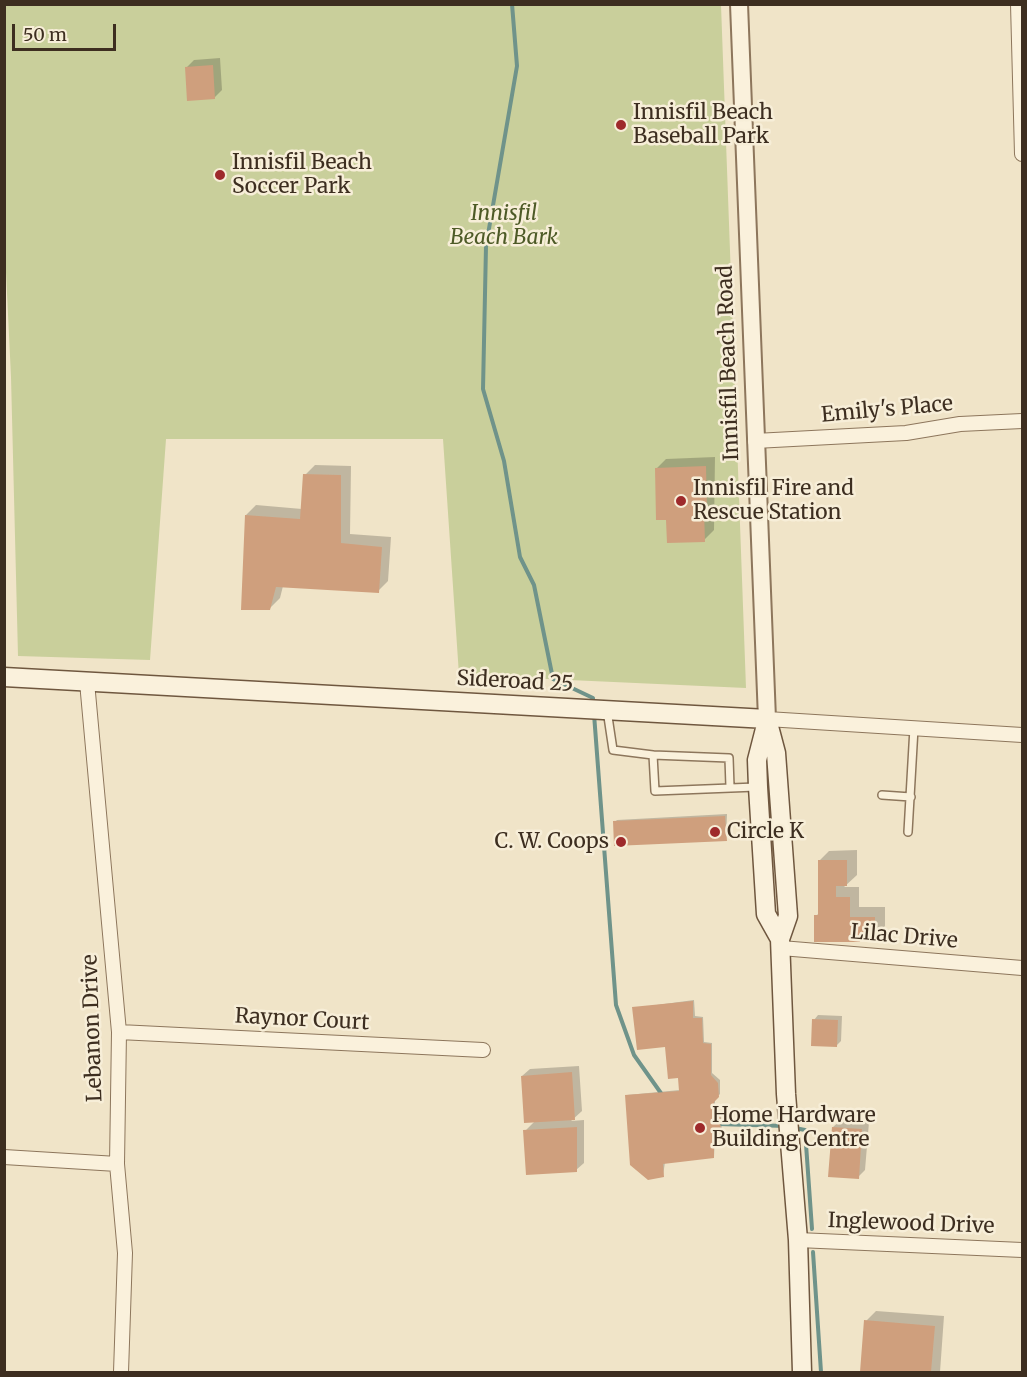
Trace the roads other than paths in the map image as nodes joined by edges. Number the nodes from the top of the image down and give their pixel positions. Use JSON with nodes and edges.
{"nodes":[{"id":1,"x":739,"y":4,"type":"edge"},
{"id":2,"x":1018,"y":4,"type":"edge"},
{"id":3,"x":1022,"y":129,"type":"edge"},
{"id":4,"x":1023,"y":154,"type":"edge"},
{"id":5,"x":1023,"y":421,"type":"edge"},
{"id":6,"x":755,"y":441,"type":"junction"},
{"id":7,"x":4,"y":677,"type":"edge"},
{"id":8,"x":87,"y":682,"type":"junction"},
{"id":9,"x":607,"y":710,"type":"junction"},
{"id":10,"x":767,"y":719,"type":"junction"},
{"id":11,"x":914,"y":728,"type":"junction"},
{"id":12,"x":1023,"y":735,"type":"edge"},
{"id":13,"x":653,"y":755,"type":"junction"},
{"id":14,"x":758,"y":787,"type":"junction"},
{"id":15,"x":730,"y":788,"type":"junction"},
{"id":16,"x":882,"y":795,"type":"dead end"},
{"id":17,"x":910,"y":797,"type":"junction"},
{"id":18,"x":909,"y":832,"type":"dead end"},
{"id":19,"x":781,"y":944,"type":"junction"},
{"id":20,"x":1023,"y":968,"type":"edge"},
{"id":21,"x":118,"y":1032,"type":"junction"},
{"id":22,"x":483,"y":1050,"type":"dead end"},
{"id":23,"x":4,"y":1157,"type":"edge"},
{"id":24,"x":117,"y":1164,"type":"junction"},
{"id":25,"x":798,"y":1240,"type":"junction"},
{"id":26,"x":1023,"y":1250,"type":"edge"},
{"id":27,"x":121,"y":1372,"type":"edge"},
{"id":28,"x":802,"y":1372,"type":"edge"}],
"edges":[{"from":1,"to":6,"type":"street","name":"Innisfil Beach Road"},
{"from":2,"to":3,"type":"street"},
{"from":3,"to":4,"type":"street"},
{"from":5,"to":6,"type":"street","name":"Emily's Place"},
{"from":6,"to":10,"type":"street","name":"Innisfil Beach Road"},
{"from":7,"to":8,"type":"main road","name":"Sideroad 25"},
{"from":8,"to":9,"type":"main road","name":"Sideroad 25"},
{"from":8,"to":21,"type":"street","name":"Lebanon Drive"},
{"from":9,"to":10,"type":"main road","name":"Sideroad 25"},
{"from":9,"to":13,"type":"lane"},
{"from":10,"to":11,"type":"street","name":"Sideroad 25"},
{"from":10,"to":14,"type":"main road","name":"Innisfil Beach Road"},
{"from":10,"to":19,"type":"main road","name":"Innisfil Beach Road"},
{"from":11,"to":12,"type":"street","name":"Sideroad 25"},
{"from":11,"to":17,"type":"lane"},
{"from":13,"to":15,"type":"lane"},
{"from":13,"to":15,"type":"lane"},
{"from":14,"to":15,"type":"lane"},
{"from":14,"to":19,"type":"main road","name":"Innisfil Beach Road"},
{"from":16,"to":17,"type":"lane"},
{"from":17,"to":18,"type":"lane"},
{"from":19,"to":20,"type":"street","name":"Lilac Drive"},
{"from":19,"to":25,"type":"main road","name":"Innisfil Beach Road"},
{"from":21,"to":22,"type":"street","name":"Raynor Court"},
{"from":21,"to":24,"type":"street","name":"Lebanon Drive"},
{"from":23,"to":24,"type":"street"},
{"from":24,"to":27,"type":"street","name":"Lebanon Drive"},
{"from":25,"to":26,"type":"street","name":"Inglewood Drive"},
{"from":25,"to":28,"type":"main road","name":"Innisfil Beach Road"}]}
